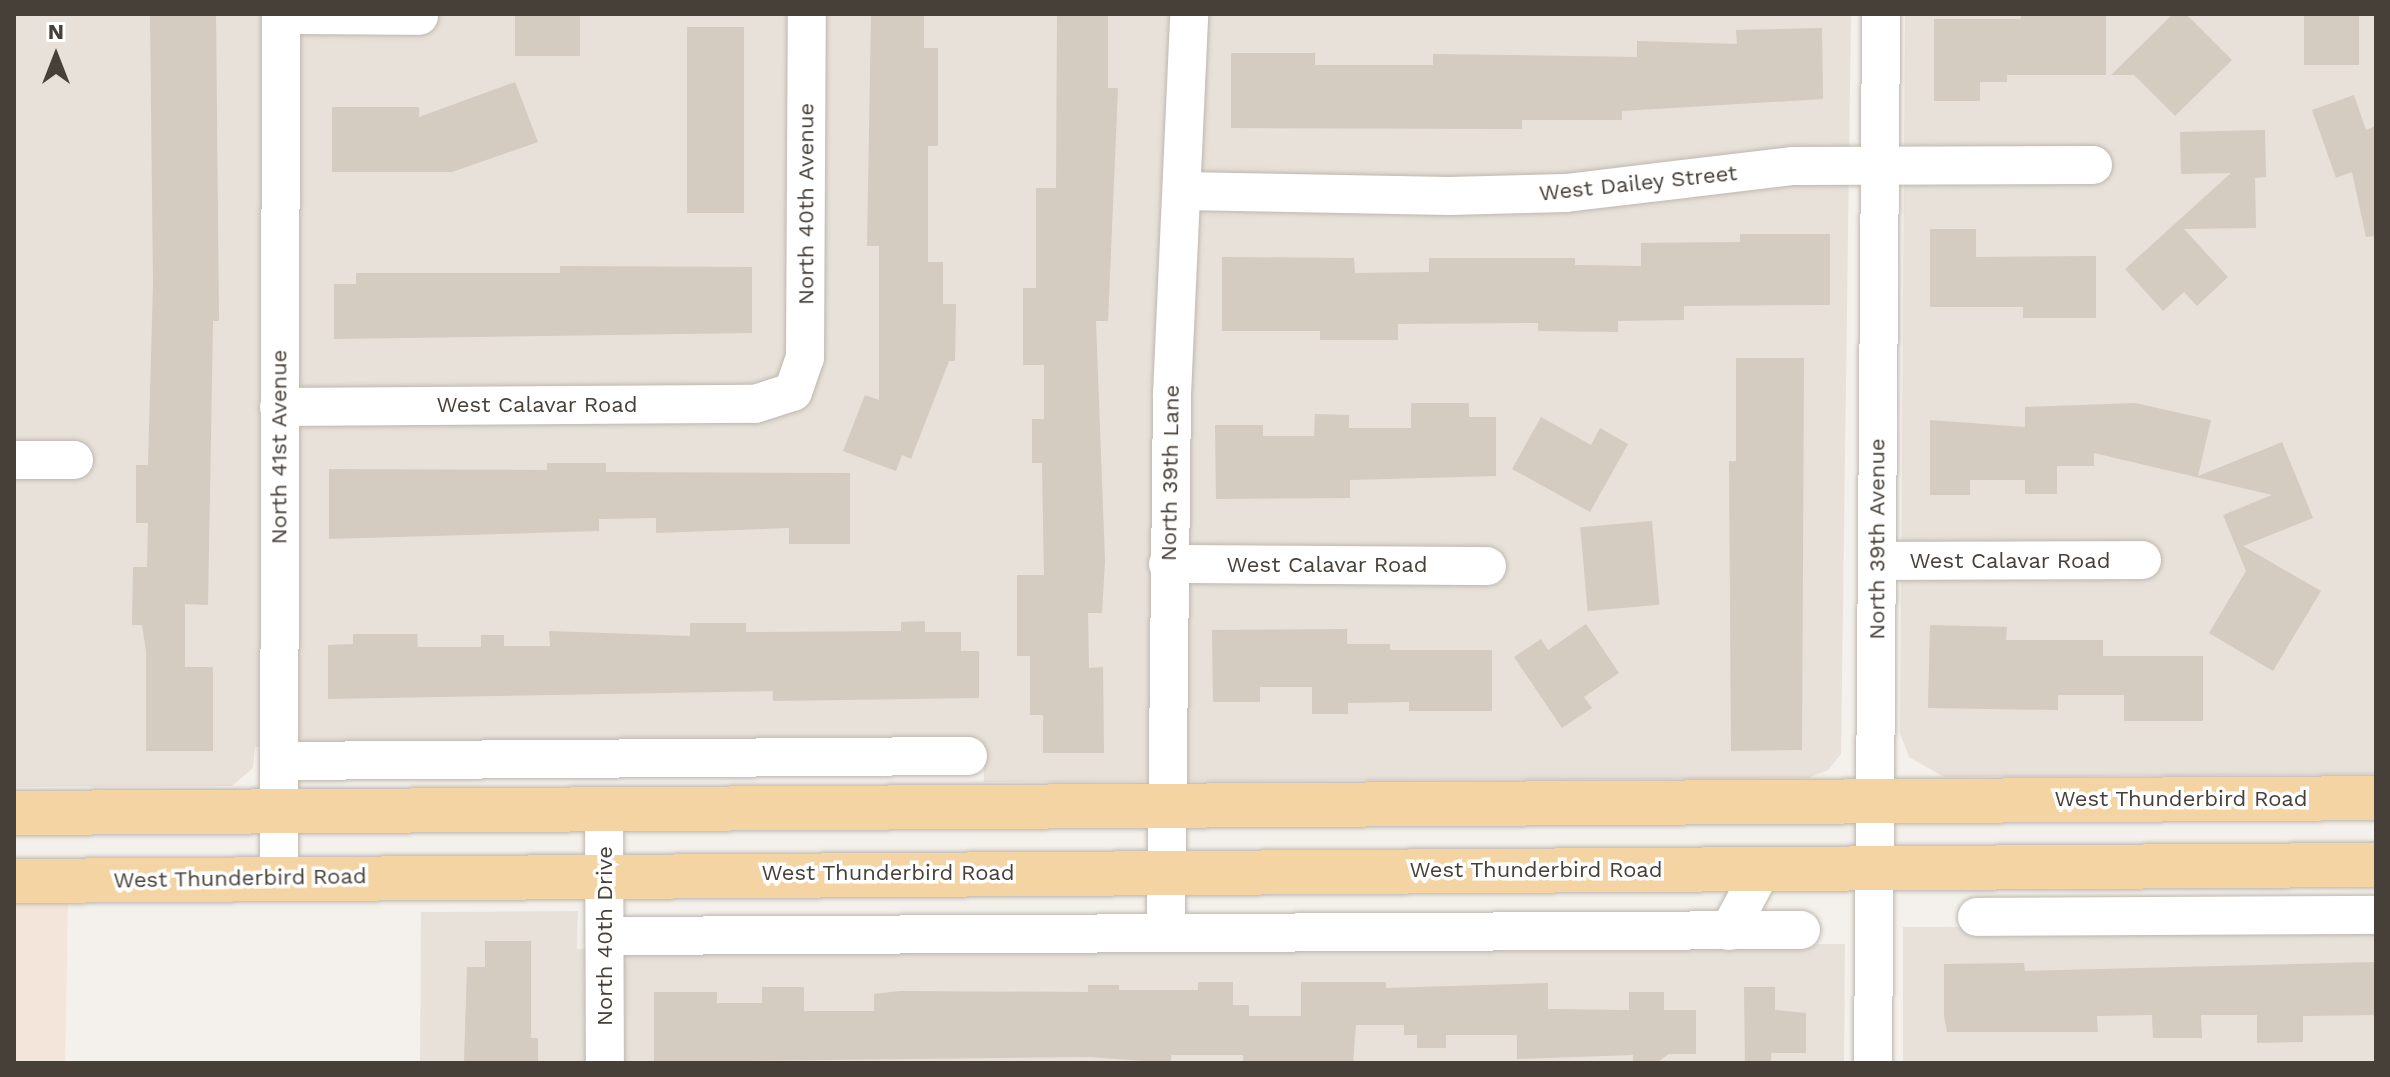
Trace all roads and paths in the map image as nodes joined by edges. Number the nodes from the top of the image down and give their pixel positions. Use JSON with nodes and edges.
{"nodes":[{"id":1,"x":807,"y":14,"type":"edge"},
{"id":2,"x":1189,"y":14,"type":"edge"},
{"id":3,"x":1881,"y":14,"type":"edge"},
{"id":4,"x":281,"y":15,"type":"edge"},
{"id":5,"x":419,"y":16,"type":"dead end"},
{"id":6,"x":1879,"y":163,"type":"junction"},
{"id":7,"x":2093,"y":165,"type":"dead end"},
{"id":8,"x":1183,"y":191,"type":"junction"},
{"id":9,"x":793,"y":392,"type":"joint"},
{"id":10,"x":279,"y":407,"type":"junction"},
{"id":11,"x":14,"y":460,"type":"edge"},
{"id":12,"x":74,"y":460,"type":"dead end"},
{"id":13,"x":2142,"y":560,"type":"dead end"},
{"id":14,"x":1877,"y":561,"type":"junction"},
{"id":15,"x":1168,"y":564,"type":"junction"},
{"id":16,"x":1487,"y":566,"type":"dead end"},
{"id":17,"x":968,"y":756,"type":"dead end"},
{"id":18,"x":891,"y":757,"type":"junction"},
{"id":19,"x":279,"y":761,"type":"junction"},
{"id":20,"x":2376,"y":798,"type":"edge"},
{"id":21,"x":1875,"y":802,"type":"junction"},
{"id":22,"x":929,"y":806,"type":"junction"},
{"id":23,"x":1167,"y":807,"type":"junction"},
{"id":24,"x":604,"y":808,"type":"junction"},
{"id":25,"x":279,"y":811,"type":"junction"},
{"id":26,"x":14,"y":813,"type":"edge"},
{"id":27,"x":2376,"y":865,"type":"edge"},
{"id":28,"x":2004,"y":868,"type":"junction"},
{"id":29,"x":1762,"y":869,"type":"junction"},
{"id":30,"x":1875,"y":869,"type":"junction"},
{"id":31,"x":1167,"y":872,"type":"junction"},
{"id":32,"x":605,"y":875,"type":"junction"},
{"id":33,"x":279,"y":878,"type":"junction"},
{"id":34,"x":14,"y":881,"type":"edge"},
{"id":35,"x":2376,"y":915,"type":"edge"},
{"id":36,"x":1977,"y":917,"type":"dead end"},
{"id":37,"x":2034,"y":917,"type":"junction"},
{"id":38,"x":1801,"y":930,"type":"dead end"},
{"id":39,"x":1729,"y":931,"type":"junction"},
{"id":40,"x":1166,"y":933,"type":"junction"},
{"id":41,"x":605,"y":936,"type":"junction"},
{"id":42,"x":605,"y":1063,"type":"edge"},
{"id":43,"x":1873,"y":1063,"type":"edge"}],
"edges":[{"from":1,"to":9,"type":"street","name":"North 40th Avenue"},
{"from":2,"to":8,"type":"street","name":"North 39th Lane"},
{"from":3,"to":6,"type":"street","name":"North 39th Avenue"},
{"from":4,"to":5,"type":"street","name":"North 41st Avenue"},
{"from":4,"to":10,"type":"street","name":"North 41st Avenue"},
{"from":6,"to":7,"type":"street","name":"West Dailey Street"},
{"from":6,"to":8,"type":"street","name":"West Dailey Street"},
{"from":6,"to":14,"type":"street","name":"North 39th Avenue"},
{"from":8,"to":15,"type":"street","name":"North 39th Lane"},
{"from":9,"to":10,"type":"street","name":"West Calavar Road"},
{"from":10,"to":19,"type":"street","name":"North 41st Avenue"},
{"from":11,"to":12,"type":"street"},
{"from":13,"to":14,"type":"street","name":"West Calavar Road"},
{"from":14,"to":21,"type":"street","name":"North 39th Avenue"},
{"from":15,"to":16,"type":"street","name":"West Calavar Road"},
{"from":15,"to":23,"type":"street","name":"North 39th Lane"},
{"from":17,"to":18,"type":"street"},
{"from":18,"to":19,"type":"street"},
{"from":18,"to":22,"type":"street"},
{"from":19,"to":25,"type":"street","name":"North 41st Avenue"},
{"from":20,"to":21,"type":"main road","name":"West Thunderbird Road"},
{"from":21,"to":23,"type":"main road","name":"West Thunderbird Road"},
{"from":21,"to":30,"type":"street","name":"North 39th Avenue"},
{"from":22,"to":23,"type":"main road","name":"West Thunderbird Road"},
{"from":22,"to":24,"type":"main road","name":"West Thunderbird Road"},
{"from":23,"to":31,"type":"street","name":"North 39th Lane"},
{"from":24,"to":25,"type":"main road","name":"West Thunderbird Road"},
{"from":24,"to":32,"type":"street","name":"North 40th Drive"},
{"from":25,"to":26,"type":"main road","name":"West Thunderbird Road"},
{"from":25,"to":33,"type":"street","name":"North 41st Avenue"},
{"from":27,"to":28,"type":"main road","name":"West Thunderbird Road"},
{"from":28,"to":30,"type":"main road","name":"West Thunderbird Road"},
{"from":28,"to":37,"type":"street"},
{"from":29,"to":30,"type":"main road","name":"West Thunderbird Road"},
{"from":29,"to":31,"type":"main road","name":"West Thunderbird Road"},
{"from":29,"to":39,"type":"street"},
{"from":30,"to":43,"type":"street","name":"North 39th Avenue"},
{"from":31,"to":32,"type":"main road","name":"West Thunderbird Road"},
{"from":31,"to":40,"type":"street","name":"North 39th Lane"},
{"from":32,"to":33,"type":"main road","name":"West Thunderbird Road"},
{"from":32,"to":41,"type":"street","name":"North 40th Drive"},
{"from":33,"to":34,"type":"main road","name":"West Thunderbird Road"},
{"from":35,"to":37,"type":"street"},
{"from":36,"to":37,"type":"street"},
{"from":38,"to":39,"type":"street"},
{"from":39,"to":40,"type":"street"},
{"from":40,"to":41,"type":"street"},
{"from":41,"to":42,"type":"street","name":"North 40th Drive"}]}
